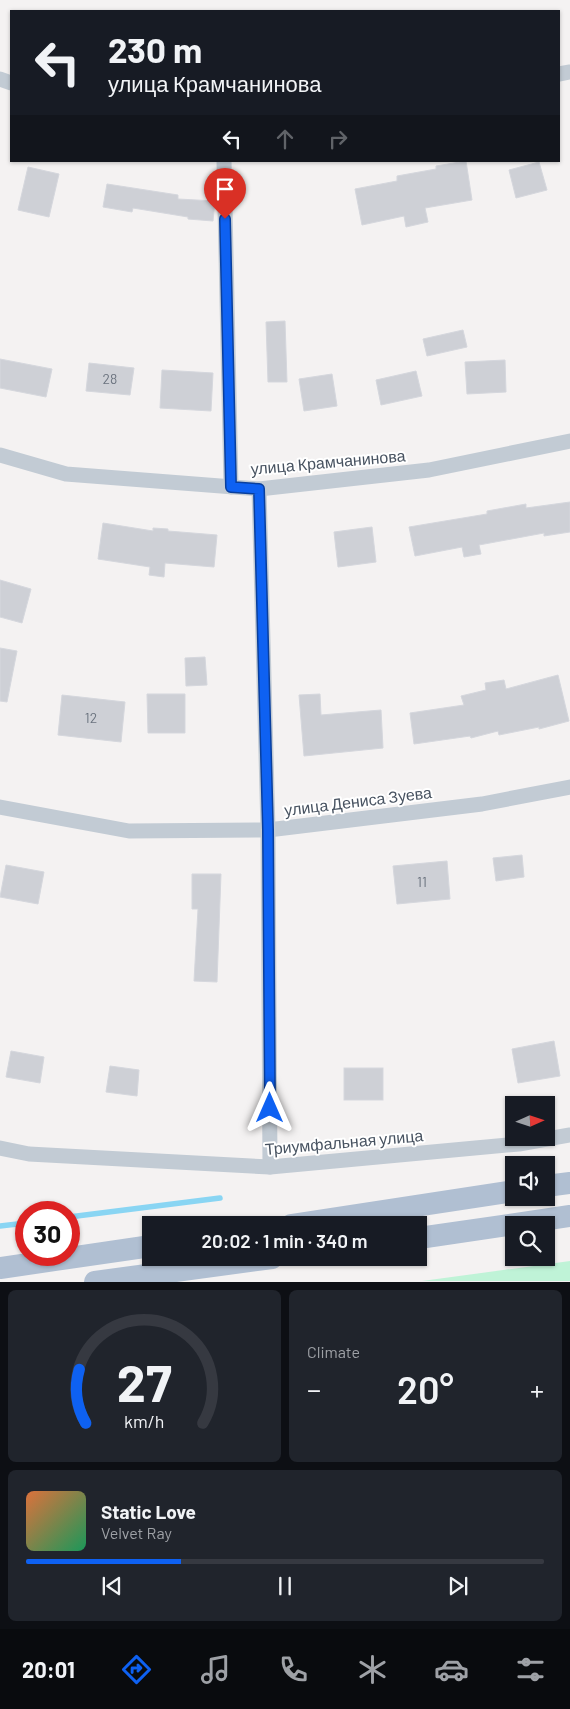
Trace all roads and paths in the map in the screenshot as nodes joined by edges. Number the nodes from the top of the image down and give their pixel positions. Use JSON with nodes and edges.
{"nodes":[{"id":1,"x":224,"y":162,"type":"edge"},
{"id":2,"x":570,"y":440,"type":"edge"},
{"id":3,"x":0,"y":455,"type":"edge"},
{"id":4,"x":231,"y":487,"type":"junction"},
{"id":5,"x":259,"y":489,"type":"junction"},
{"id":6,"x":570,"y":788,"type":"edge"},
{"id":7,"x":0,"y":807,"type":"edge"},
{"id":8,"x":268,"y":830,"type":"junction"},
{"id":9,"x":570,"y":1135,"type":"edge"},
{"id":10,"x":0,"y":1148,"type":"edge"},
{"id":11,"x":270,"y":1167,"type":"junction"},
{"id":12,"x":570,"y":1182,"type":"edge"},
{"id":13,"x":555,"y":1184,"type":"edge"},
{"id":14,"x":505,"y":1192,"type":"edge"},
{"id":15,"x":350,"y":1216,"type":"edge"},
{"id":16,"x":570,"y":1216,"type":"edge"},
{"id":17,"x":427,"y":1237,"type":"edge"},
{"id":18,"x":142,"y":1247,"type":"edge"},
{"id":19,"x":213,"y":1266,"type":"edge"},
{"id":20,"x":0,"y":1268,"type":"edge"},
{"id":21,"x":95,"y":1282,"type":"edge"}],
"edges":[{"from":1,"to":4,"type":"street"},
{"from":2,"to":5,"type":"street","name":"улица Крамчанинова"},
{"from":3,"to":4,"type":"street","name":"улица Крамчанинова"},
{"from":4,"to":5,"type":"street","name":"улица Крамчанинова"},
{"from":5,"to":8,"type":"street"},
{"from":6,"to":8,"type":"street","name":"улица Дениса Зуева"},
{"from":7,"to":8,"type":"street","name":"улица Дениса Зуева"},
{"from":8,"to":11,"type":"street"},
{"from":9,"to":11,"type":"street","name":"Триумфальная улица"},
{"from":10,"to":11,"type":"street","name":"Триумфальная улица"},
{"from":12,"to":13,"type":"main road"},
{"from":14,"to":15,"type":"main road"},
{"from":16,"to":17,"type":"main road"},
{"from":18,"to":20,"type":"main road"},
{"from":19,"to":21,"type":"main road"}]}
